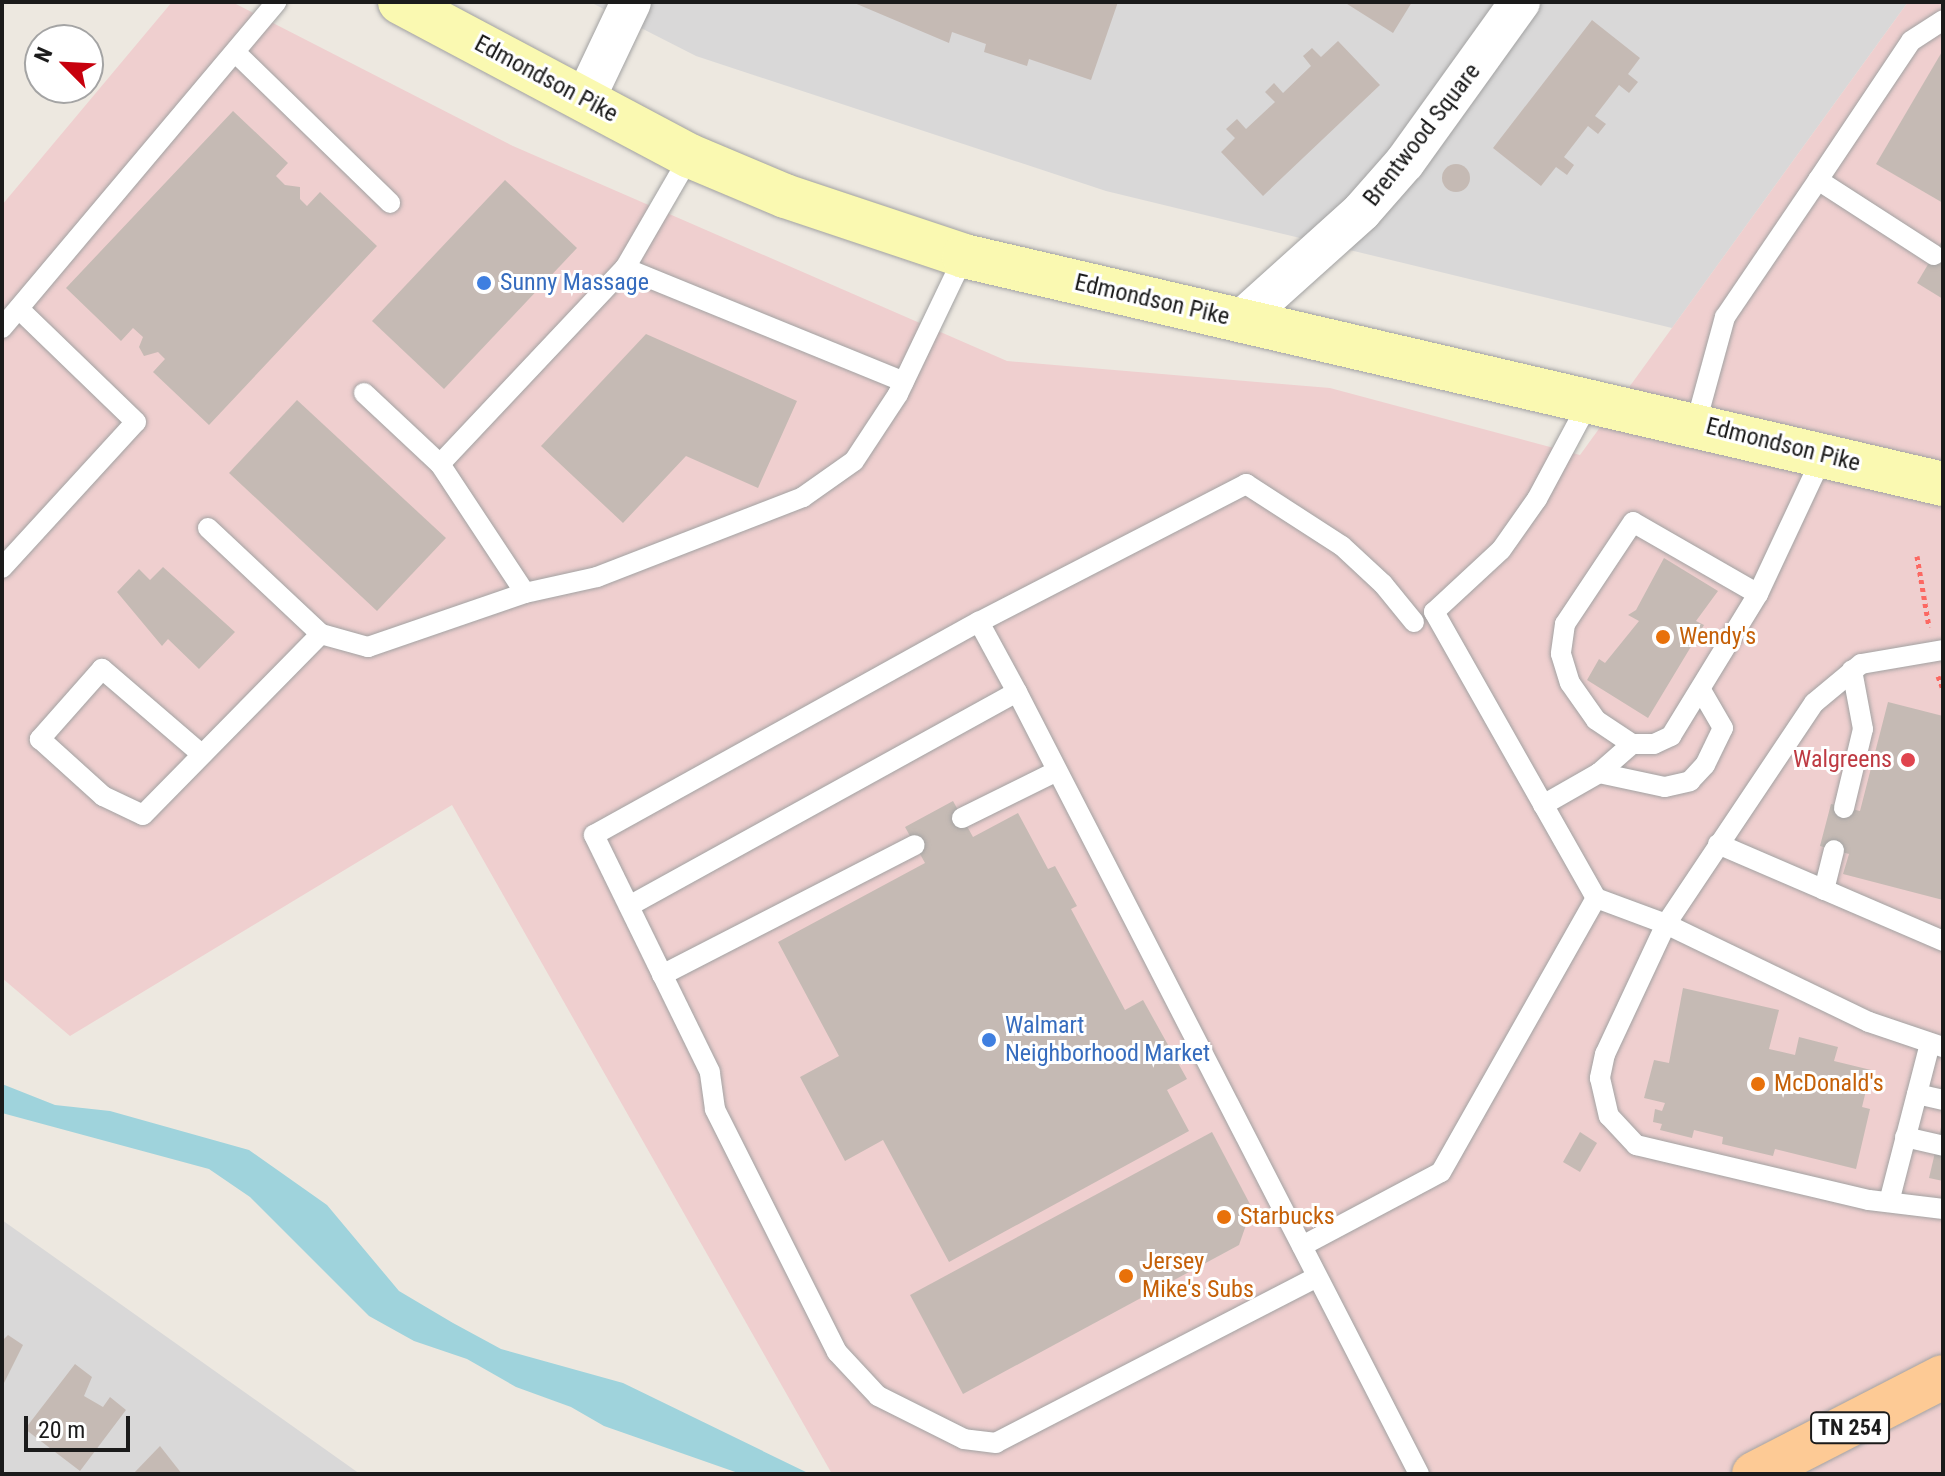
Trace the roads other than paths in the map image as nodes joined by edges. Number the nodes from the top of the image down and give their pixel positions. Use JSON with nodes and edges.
{"nodes":[{"id":1,"x":277,"y":2,"type":"edge"},
{"id":2,"x":400,"y":2,"type":"edge"},
{"id":3,"x":631,"y":2,"type":"edge"},
{"id":4,"x":1520,"y":2,"type":"edge"},
{"id":5,"x":1943,"y":20,"type":"edge"},
{"id":6,"x":236,"y":53,"type":"junction"},
{"id":7,"x":585,"y":99,"type":"junction"},
{"id":8,"x":690,"y":156,"type":"junction"},
{"id":9,"x":1818,"y":180,"type":"junction"},
{"id":10,"x":390,"y":203,"type":"dead end"},
{"id":11,"x":1934,"y":255,"type":"dead end"},
{"id":12,"x":964,"y":256,"type":"junction"},
{"id":13,"x":625,"y":268,"type":"junction"},
{"id":14,"x":19,"y":309,"type":"junction"},
{"id":15,"x":1240,"y":321,"type":"junction"},
{"id":16,"x":2,"y":328,"type":"edge"},
{"id":17,"x":904,"y":382,"type":"junction"},
{"id":18,"x":364,"y":393,"type":"dead end"},
{"id":19,"x":1590,"y":399,"type":"junction"},
{"id":20,"x":1696,"y":423,"type":"junction"},
{"id":21,"x":1823,"y":455,"type":"junction"},
{"id":22,"x":440,"y":464,"type":"junction"},
{"id":23,"x":1943,"y":484,"type":"edge"},
{"id":24,"x":208,"y":528,"type":"dead end"},
{"id":25,"x":2,"y":568,"type":"edge"},
{"id":26,"x":525,"y":593,"type":"junction"},
{"id":27,"x":1758,"y":594,"type":"junction"},
{"id":28,"x":979,"y":622,"type":"junction"},
{"id":29,"x":1414,"y":622,"type":"dead end"},
{"id":30,"x":321,"y":634,"type":"junction"},
{"id":31,"x":1943,"y":650,"type":"edge"},
{"id":32,"x":1852,"y":670,"type":"junction"},
{"id":33,"x":1701,"y":690,"type":"junction"},
{"id":34,"x":1017,"y":692,"type":"junction"},
{"id":35,"x":1632,"y":744,"type":"junction"},
{"id":36,"x":199,"y":752,"type":"junction"},
{"id":37,"x":1057,"y":771,"type":"junction"},
{"id":38,"x":1599,"y":773,"type":"junction"},
{"id":39,"x":1543,"y":805,"type":"junction"},
{"id":40,"x":1844,"y":808,"type":"dead end"},
{"id":41,"x":962,"y":818,"type":"dead end"},
{"id":42,"x":1718,"y":844,"type":"junction"},
{"id":43,"x":915,"y":845,"type":"dead end"},
{"id":44,"x":1834,"y":850,"type":"dead end"},
{"id":45,"x":1824,"y":890,"type":"junction"},
{"id":46,"x":1596,"y":898,"type":"junction"},
{"id":47,"x":629,"y":906,"type":"junction"},
{"id":48,"x":1666,"y":924,"type":"junction"},
{"id":49,"x":1943,"y":941,"type":"edge"},
{"id":50,"x":662,"y":975,"type":"junction"},
{"id":51,"x":1936,"y":1046,"type":"edge"},
{"id":52,"x":1917,"y":1094,"type":"junction"},
{"id":53,"x":1943,"y":1100,"type":"edge"},
{"id":54,"x":1905,"y":1137,"type":"junction"},
{"id":55,"x":1943,"y":1146,"type":"edge"},
{"id":56,"x":1889,"y":1202,"type":"junction"},
{"id":57,"x":1943,"y":1209,"type":"edge"},
{"id":58,"x":1302,"y":1246,"type":"junction"},
{"id":59,"x":1317,"y":1277,"type":"junction"},
{"id":60,"x":1943,"y":1377,"type":"edge"},
{"id":61,"x":1419,"y":1474,"type":"edge"},
{"id":62,"x":1754,"y":1474,"type":"edge"}],
"edges":[{"from":1,"to":6,"type":"lane"},
{"from":2,"to":7,"type":"main road","name":"Edmondson Pike"},
{"from":3,"to":7,"type":"street"},
{"from":4,"to":15,"type":"street","name":"Brentwood Square"},
{"from":5,"to":9,"type":"lane"},
{"from":6,"to":10,"type":"lane"},
{"from":6,"to":14,"type":"lane"},
{"from":7,"to":8,"type":"main road","name":"Edmondson Pike"},
{"from":8,"to":12,"type":"main road","name":"Edmondson Pike"},
{"from":8,"to":13,"type":"lane"},
{"from":9,"to":11,"type":"lane"},
{"from":9,"to":20,"type":"lane"},
{"from":12,"to":15,"type":"main road","name":"Edmondson Pike"},
{"from":12,"to":17,"type":"lane"},
{"from":13,"to":17,"type":"lane"},
{"from":13,"to":22,"type":"lane"},
{"from":14,"to":16,"type":"lane"},
{"from":14,"to":25,"type":"lane"},
{"from":15,"to":19,"type":"main road","name":"Edmondson Pike"},
{"from":17,"to":26,"type":"lane"},
{"from":18,"to":22,"type":"lane"},
{"from":19,"to":20,"type":"main road","name":"Edmondson Pike"},
{"from":19,"to":39,"type":"lane"},
{"from":20,"to":21,"type":"main road","name":"Edmondson Pike"},
{"from":21,"to":23,"type":"main road","name":"Edmondson Pike"},
{"from":21,"to":27,"type":"lane"},
{"from":22,"to":26,"type":"lane"},
{"from":24,"to":30,"type":"lane"},
{"from":26,"to":30,"type":"lane"},
{"from":27,"to":33,"type":"lane"},
{"from":27,"to":35,"type":"lane"},
{"from":28,"to":29,"type":"lane"},
{"from":28,"to":34,"type":"lane"},
{"from":28,"to":47,"type":"lane"},
{"from":30,"to":36,"type":"lane"},
{"from":31,"to":32,"type":"lane"},
{"from":32,"to":40,"type":"lane"},
{"from":32,"to":42,"type":"lane"},
{"from":33,"to":35,"type":"lane"},
{"from":33,"to":38,"type":"lane"},
{"from":34,"to":37,"type":"lane"},
{"from":34,"to":47,"type":"lane"},
{"from":35,"to":38,"type":"lane"},
{"from":36,"to":36,"type":"lane"},
{"from":37,"to":41,"type":"lane"},
{"from":37,"to":58,"type":"lane"},
{"from":38,"to":39,"type":"lane"},
{"from":39,"to":46,"type":"lane"},
{"from":42,"to":45,"type":"lane"},
{"from":42,"to":48,"type":"lane"},
{"from":43,"to":50,"type":"lane"},
{"from":44,"to":45,"type":"lane"},
{"from":45,"to":49,"type":"lane"},
{"from":46,"to":48,"type":"lane"},
{"from":46,"to":58,"type":"lane"},
{"from":47,"to":50,"type":"lane"},
{"from":48,"to":51,"type":"lane"},
{"from":48,"to":56,"type":"lane"},
{"from":50,"to":59,"type":"lane"},
{"from":51,"to":52,"type":"lane"},
{"from":52,"to":53,"type":"lane"},
{"from":52,"to":54,"type":"lane"},
{"from":54,"to":55,"type":"lane"},
{"from":54,"to":56,"type":"lane"},
{"from":56,"to":57,"type":"lane"},
{"from":58,"to":59,"type":"lane"},
{"from":59,"to":61,"type":"lane"},
{"from":60,"to":62,"type":"main road","number":"TN 254"}]}
